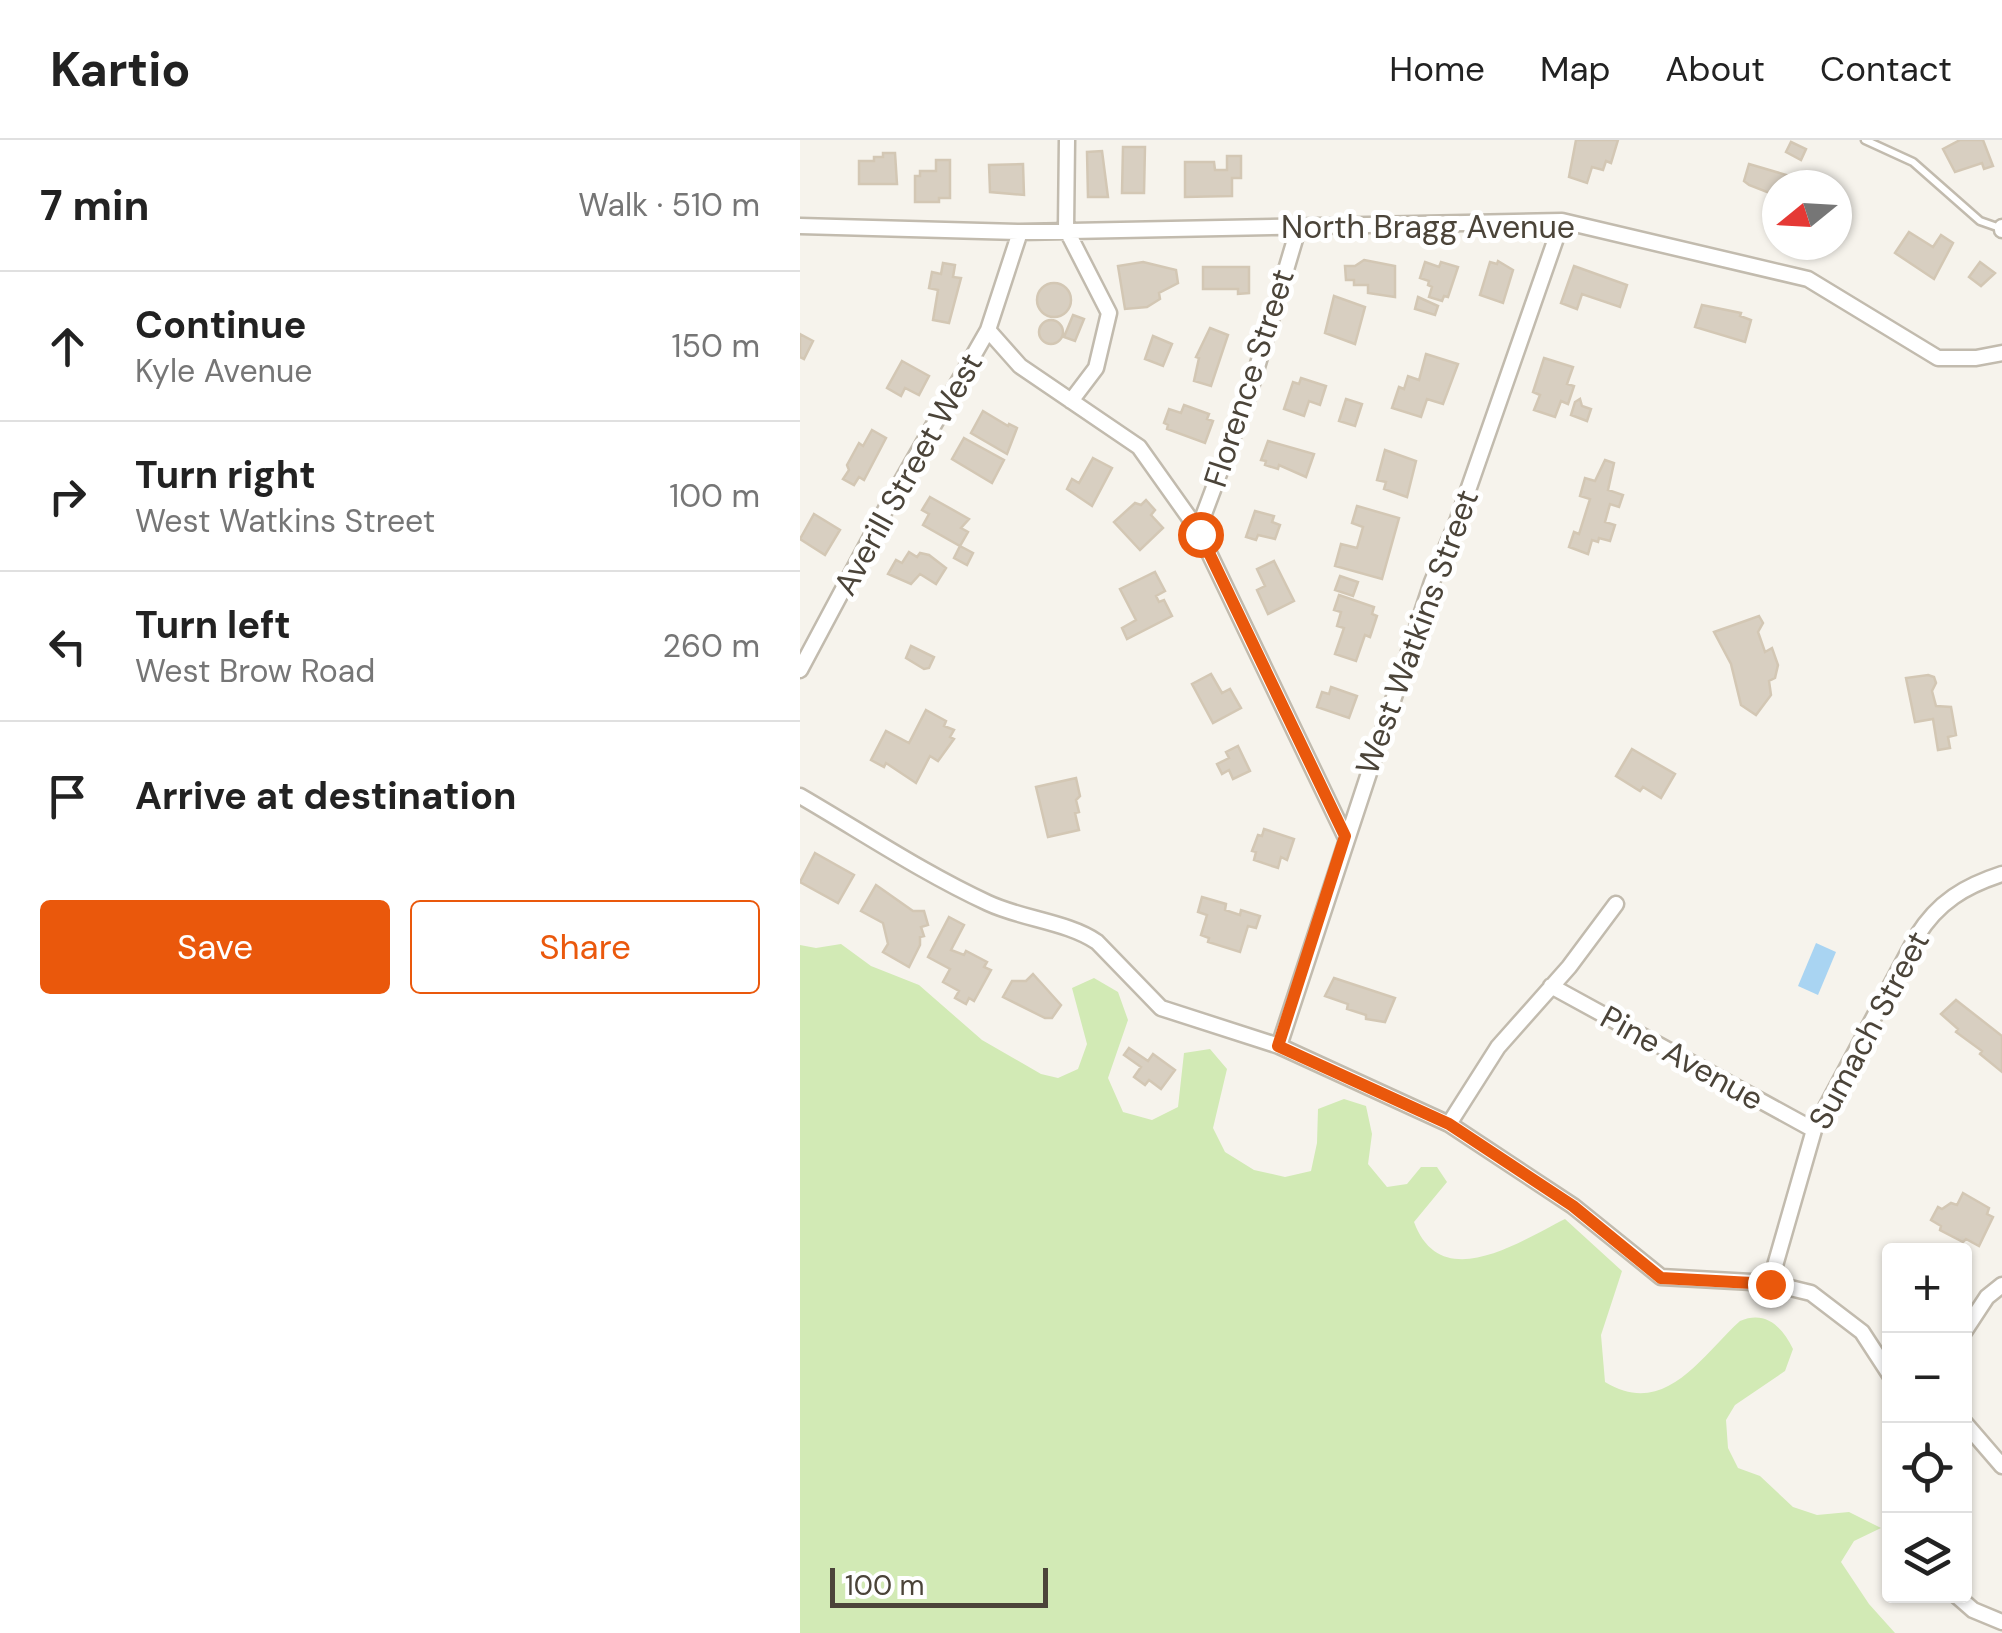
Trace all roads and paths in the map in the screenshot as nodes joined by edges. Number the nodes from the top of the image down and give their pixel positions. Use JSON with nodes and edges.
{"nodes":[{"id":1,"x":1066,"y":140,"type":"edge"},
{"id":2,"x":1865,"y":140,"type":"edge"},
{"id":3,"x":1562,"y":220,"type":"junction"},
{"id":4,"x":800,"y":226,"type":"edge"},
{"id":5,"x":1299,"y":226,"type":"junction"},
{"id":6,"x":2002,"y":228,"type":"edge"},
{"id":7,"x":1066,"y":230,"type":"junction"},
{"id":8,"x":1020,"y":232,"type":"junction"},
{"id":9,"x":988,"y":330,"type":"junction"},
{"id":10,"x":2002,"y":353,"type":"edge"},
{"id":11,"x":1070,"y":401,"type":"junction"},
{"id":12,"x":1198,"y":530,"type":"junction"},
{"id":13,"x":800,"y":670,"type":"edge"},
{"id":14,"x":800,"y":796,"type":"edge"},
{"id":15,"x":1345,"y":836,"type":"junction"},
{"id":16,"x":2002,"y":874,"type":"edge"},
{"id":17,"x":1616,"y":904,"type":"dead end"},
{"id":18,"x":1551,"y":986,"type":"junction"},
{"id":19,"x":1278,"y":1046,"type":"junction"},
{"id":20,"x":1449,"y":1124,"type":"junction"},
{"id":21,"x":1814,"y":1130,"type":"junction"},
{"id":22,"x":1770,"y":1284,"type":"junction"},
{"id":23,"x":2002,"y":1284,"type":"edge"},
{"id":24,"x":1972,"y":1320,"type":"edge"},
{"id":25,"x":1882,"y":1363,"type":"edge"},
{"id":26,"x":1965,"y":1423,"type":"edge"},
{"id":27,"x":2002,"y":1466,"type":"edge"},
{"id":28,"x":1964,"y":1603,"type":"edge"},
{"id":29,"x":2002,"y":1622,"type":"edge"}],
"edges":[{"from":1,"to":7,"type":"street"},
{"from":2,"to":6,"type":"lane"},
{"from":3,"to":5,"type":"street","name":"North Bragg Avenue"},
{"from":3,"to":10,"type":"street","name":"North Bragg Avenue"},
{"from":3,"to":15,"type":"street","name":"West Watkins Street"},
{"from":4,"to":8,"type":"street"},
{"from":5,"to":7,"type":"street","name":"North Bragg Avenue"},
{"from":5,"to":12,"type":"street","name":"Florence Street"},
{"from":7,"to":8,"type":"street","name":"North Bragg Avenue"},
{"from":7,"to":11,"type":"street"},
{"from":8,"to":9,"type":"street","name":"Averill Street West"},
{"from":9,"to":11,"type":"street"},
{"from":9,"to":13,"type":"street","name":"Averill Street West"},
{"from":11,"to":12,"type":"street"},
{"from":12,"to":15,"type":"street"},
{"from":14,"to":19,"type":"street"},
{"from":15,"to":19,"type":"street","name":"West Watkins Street"},
{"from":16,"to":21,"type":"street","name":"Sumach Street"},
{"from":17,"to":18,"type":"street"},
{"from":18,"to":20,"type":"street"},
{"from":18,"to":21,"type":"street","name":"Pine Avenue"},
{"from":19,"to":20,"type":"street"},
{"from":20,"to":22,"type":"street"},
{"from":21,"to":22,"type":"street","name":"Sumach Street"},
{"from":22,"to":25,"type":"street"},
{"from":23,"to":24,"type":"street"},
{"from":26,"to":27,"type":"street"},
{"from":28,"to":29,"type":"street"}]}
